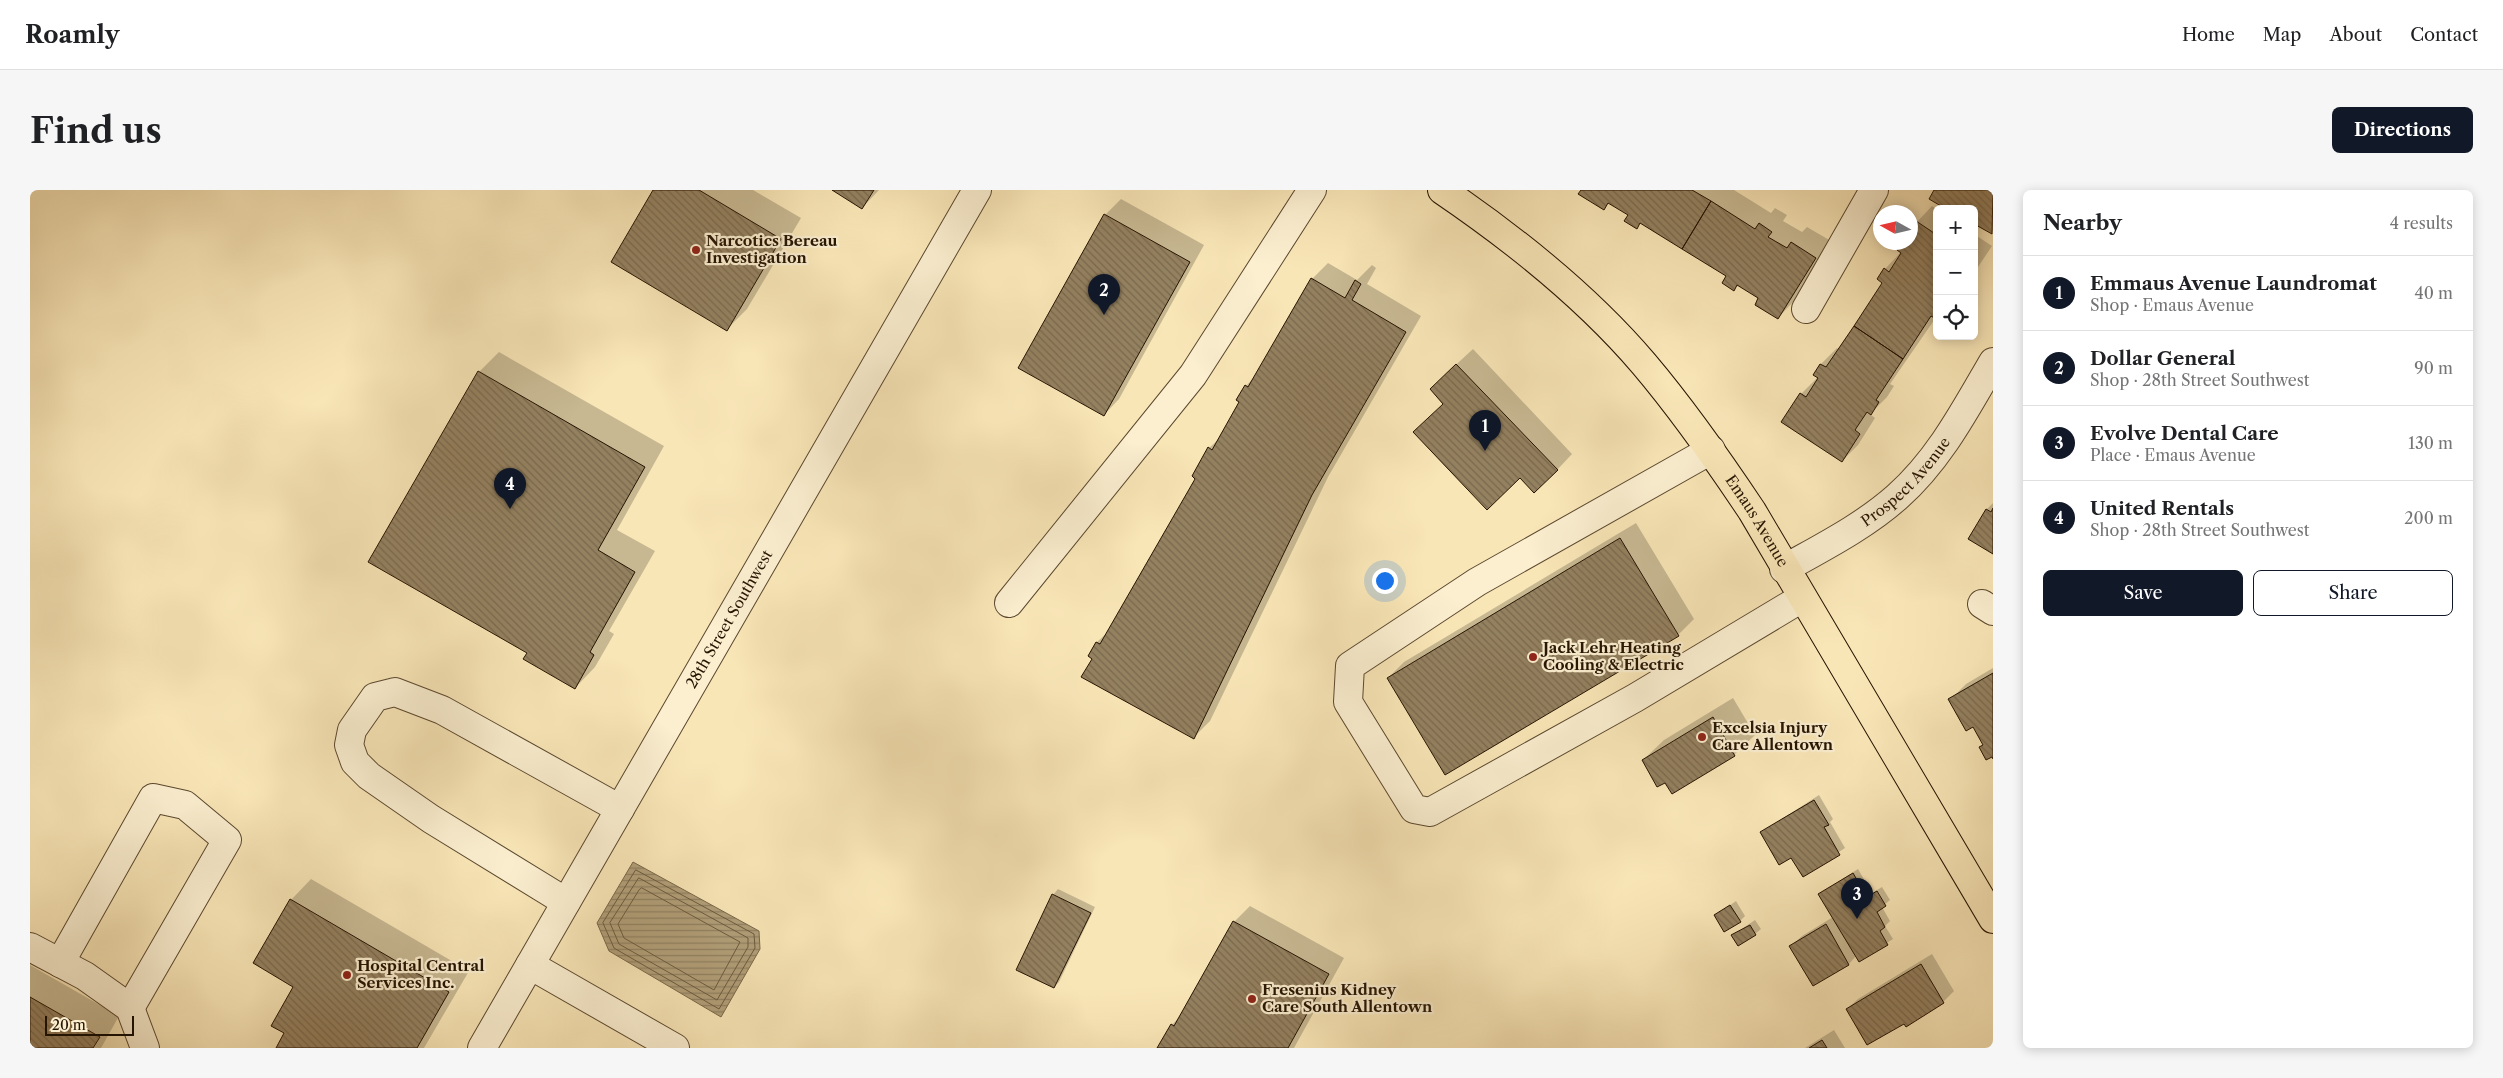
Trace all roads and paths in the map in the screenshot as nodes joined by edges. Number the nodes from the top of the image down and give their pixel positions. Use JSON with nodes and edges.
{"nodes":[{"id":1,"x":977,"y":190,"type":"edge"},
{"id":2,"x":1312,"y":190,"type":"edge"},
{"id":3,"x":1442,"y":190,"type":"edge"},
{"id":4,"x":1868,"y":192,"type":"edge"},
{"id":5,"x":1806,"y":309,"type":"dead end"},
{"id":6,"x":1993,"y":362,"type":"edge"},
{"id":7,"x":1711,"y":450,"type":"junction"},
{"id":8,"x":1784,"y":568,"type":"junction"},
{"id":9,"x":1802,"y":598,"type":"junction"},
{"id":10,"x":1009,"y":603,"type":"dead end"},
{"id":11,"x":620,"y":809,"type":"junction"},
{"id":12,"x":566,"y":902,"type":"junction"},
{"id":13,"x":1993,"y":918,"type":"edge"},
{"id":14,"x":30,"y":947,"type":"edge"},
{"id":15,"x":60,"y":963,"type":"junction"},
{"id":16,"x":530,"y":965,"type":"junction"},
{"id":17,"x":130,"y":1008,"type":"junction"},
{"id":18,"x":145,"y":1048,"type":"edge"},
{"id":19,"x":482,"y":1048,"type":"edge"},
{"id":20,"x":675,"y":1048,"type":"edge"}],
"edges":[{"from":1,"to":11,"type":"street","name":"28th Street Southwest"},
{"from":2,"to":10,"type":"street"},
{"from":3,"to":7,"type":"main road","name":"Emaus Avenue"},
{"from":4,"to":5,"type":"street"},
{"from":6,"to":8,"type":"street","name":"Prospect Avenue"},
{"from":7,"to":8,"type":"main road","name":"Emaus Avenue"},
{"from":7,"to":9,"type":"street"},
{"from":8,"to":9,"type":"main road","name":"Emaus Avenue"},
{"from":9,"to":13,"type":"main road","name":"Emaus Avenue"},
{"from":11,"to":12,"type":"street","name":"28th Street Southwest"},
{"from":11,"to":12,"type":"street"},
{"from":12,"to":16,"type":"street","name":"28th Street Southwest"},
{"from":14,"to":15,"type":"street"},
{"from":15,"to":17,"type":"street"},
{"from":15,"to":17,"type":"street"},
{"from":16,"to":19,"type":"street","name":"28th Street Southwest"},
{"from":16,"to":20,"type":"street"},
{"from":17,"to":18,"type":"street"}]}
